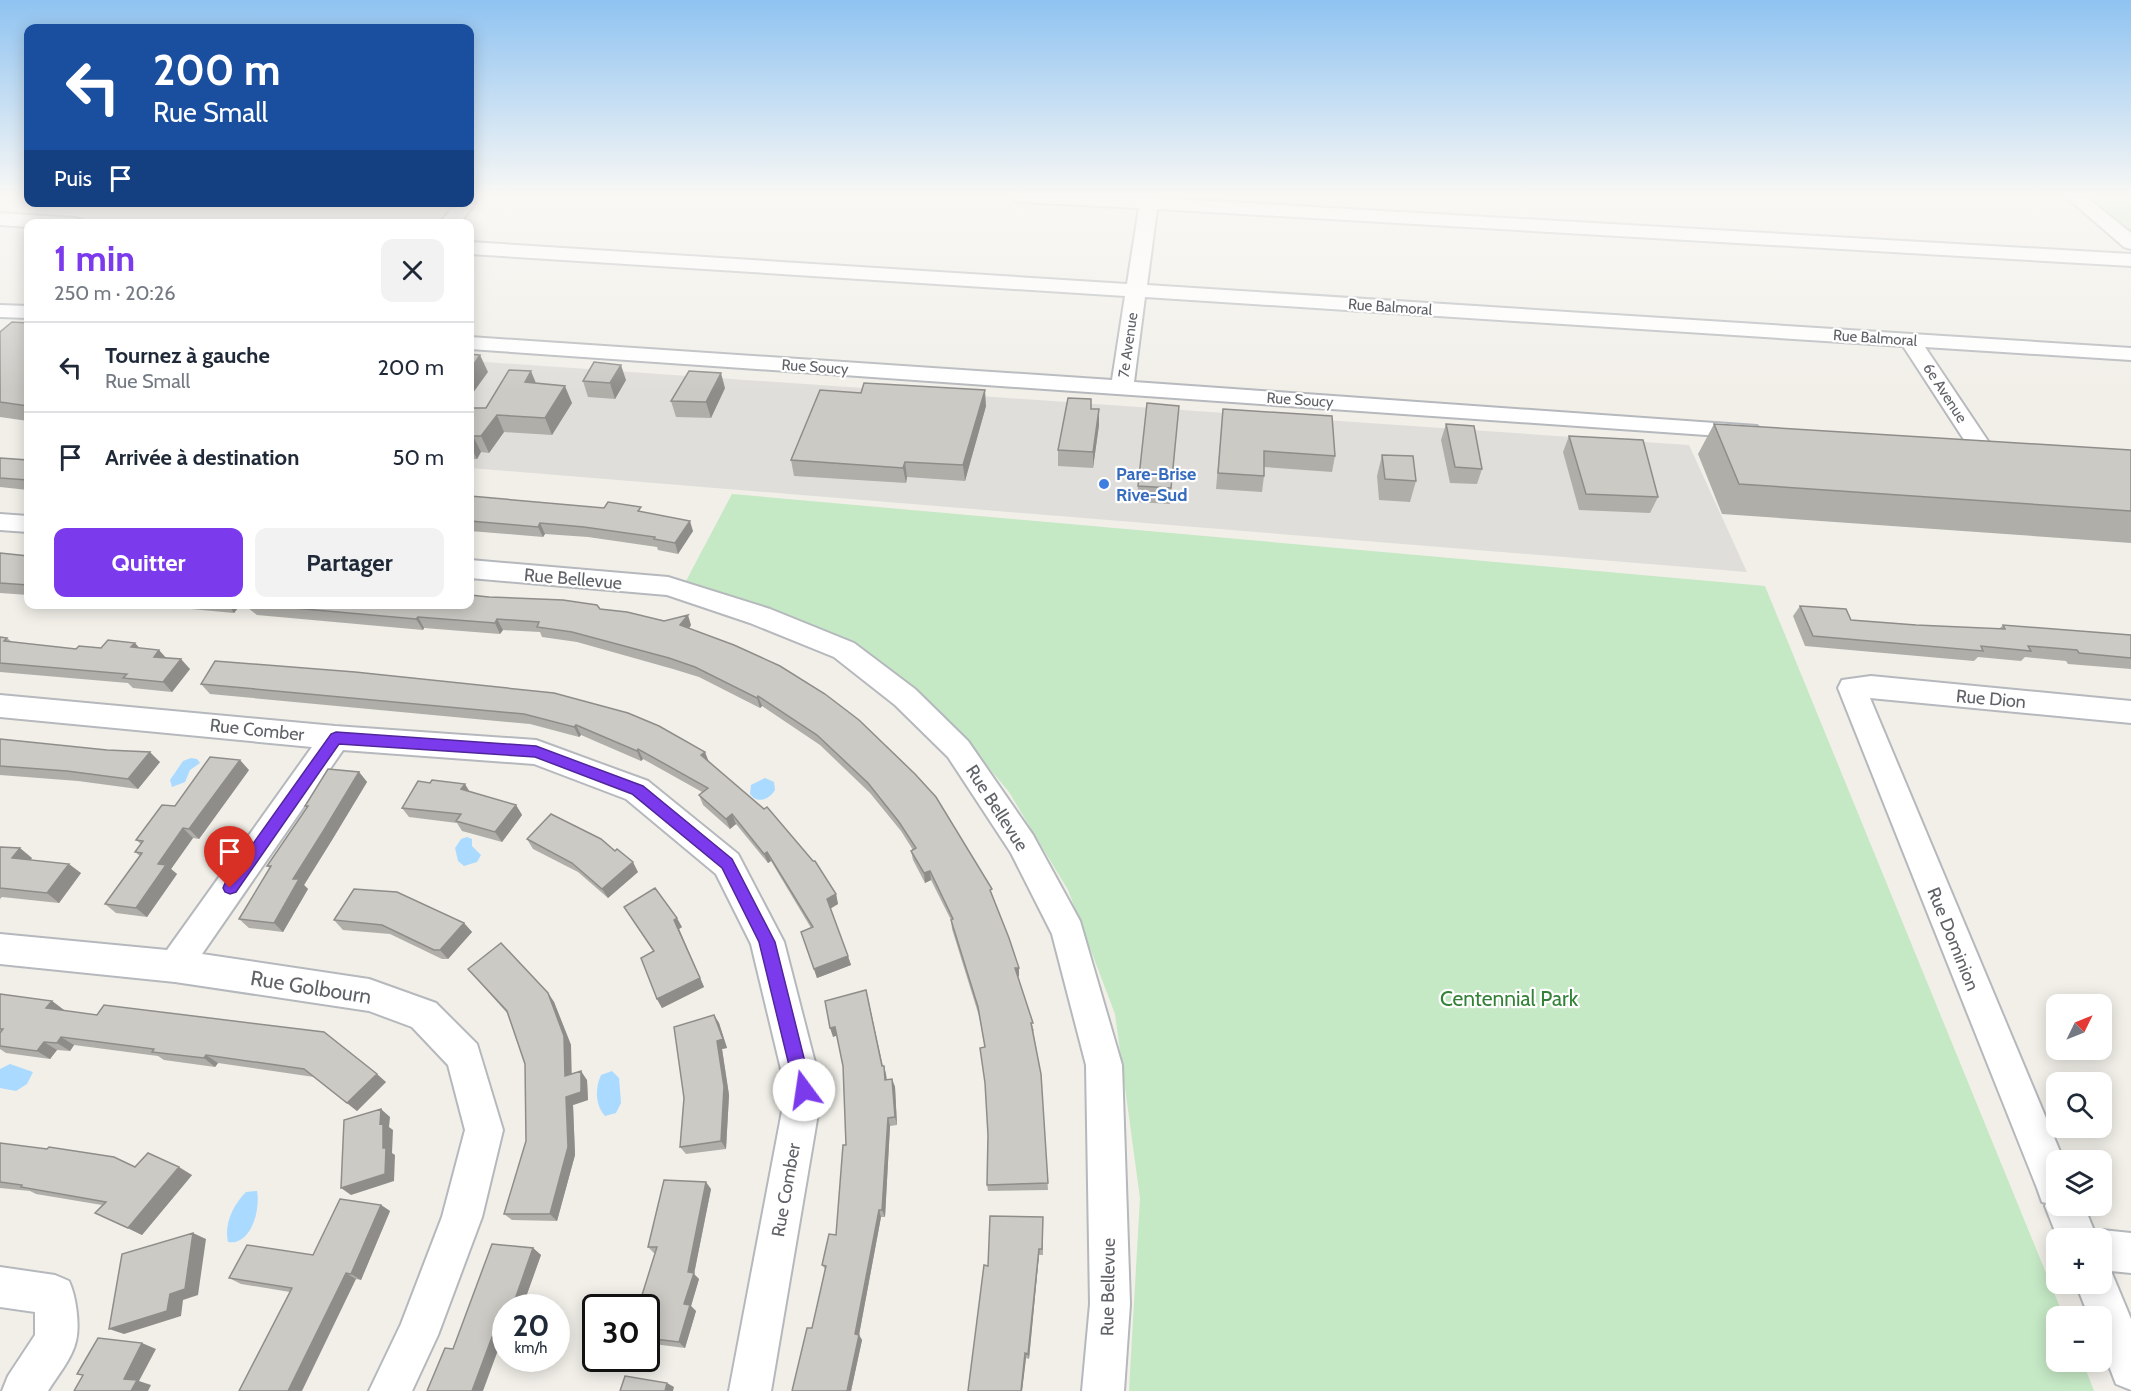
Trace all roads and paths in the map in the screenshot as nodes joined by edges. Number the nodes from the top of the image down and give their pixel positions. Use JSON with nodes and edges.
{"nodes":[{"id":1,"x":659,"y":261,"type":"edge"},
{"id":2,"x":1141,"y":261,"type":"edge"},
{"id":3,"x":1136,"y":291,"type":"junction"},
{"id":4,"x":0,"y":310,"type":"edge"},
{"id":5,"x":24,"y":312,"type":"edge"},
{"id":6,"x":1910,"y":340,"type":"junction"},
{"id":7,"x":474,"y":343,"type":"edge"},
{"id":8,"x":2131,"y":354,"type":"edge"},
{"id":9,"x":1122,"y":388,"type":"junction"},
{"id":10,"x":1766,"y":432,"type":"edge"},
{"id":11,"x":1950,"y":445,"type":"edge"},
{"id":12,"x":1980,"y":447,"type":"junction"},
{"id":13,"x":2003,"y":448,"type":"edge"},
{"id":14,"x":0,"y":522,"type":"edge"},
{"id":15,"x":24,"y":525,"type":"edge"},
{"id":16,"x":474,"y":568,"type":"edge"},
{"id":17,"x":1852,"y":688,"type":"joint"},
{"id":18,"x":0,"y":706,"type":"edge"},
{"id":19,"x":2131,"y":712,"type":"edge"},
{"id":20,"x":336,"y":738,"type":"junction"},
{"id":21,"x":0,"y":949,"type":"edge"},
{"id":22,"x":175,"y":966,"type":"junction"},
{"id":23,"x":2046,"y":1163,"type":"edge"},
{"id":24,"x":2112,"y":1251,"type":"edge"},
{"id":25,"x":2131,"y":1253,"type":"edge"},
{"id":26,"x":0,"y":1287,"type":"edge"},
{"id":27,"x":2100,"y":1294,"type":"edge"},
{"id":28,"x":2131,"y":1369,"type":"edge"},
{"id":29,"x":23,"y":1391,"type":"edge"},
{"id":30,"x":390,"y":1391,"type":"edge"},
{"id":31,"x":750,"y":1391,"type":"edge"},
{"id":32,"x":1103,"y":1391,"type":"edge"}],
"edges":[{"from":1,"to":3,"type":"street","name":"Rue Balmoral"},
{"from":2,"to":3,"type":"street","name":"7e Avenue"},
{"from":3,"to":6,"type":"street","name":"Rue Balmoral"},
{"from":3,"to":9,"type":"street","name":"7e Avenue"},
{"from":4,"to":5,"type":"street"},
{"from":6,"to":8,"type":"street","name":"Rue Balmoral"},
{"from":6,"to":12,"type":"street","name":"6e Avenue"},
{"from":7,"to":9,"type":"street","name":"Rue Soucy"},
{"from":9,"to":10,"type":"street","name":"Rue Soucy"},
{"from":11,"to":12,"type":"street"},
{"from":12,"to":13,"type":"street"},
{"from":14,"to":15,"type":"street"},
{"from":16,"to":32,"type":"street","name":"Rue Bellevue"},
{"from":17,"to":19,"type":"street","name":"Rue Dion"},
{"from":17,"to":23,"type":"street","name":"Rue Dominion"},
{"from":18,"to":20,"type":"street","name":"Rue Comber"},
{"from":20,"to":22,"type":"street"},
{"from":20,"to":31,"type":"street","name":"Rue Comber"},
{"from":21,"to":22,"type":"street","name":"Rue Golbourn"},
{"from":22,"to":30,"type":"street","name":"Rue Golbourn"},
{"from":24,"to":25,"type":"street"},
{"from":26,"to":29,"type":"street"},
{"from":27,"to":28,"type":"street"}]}
